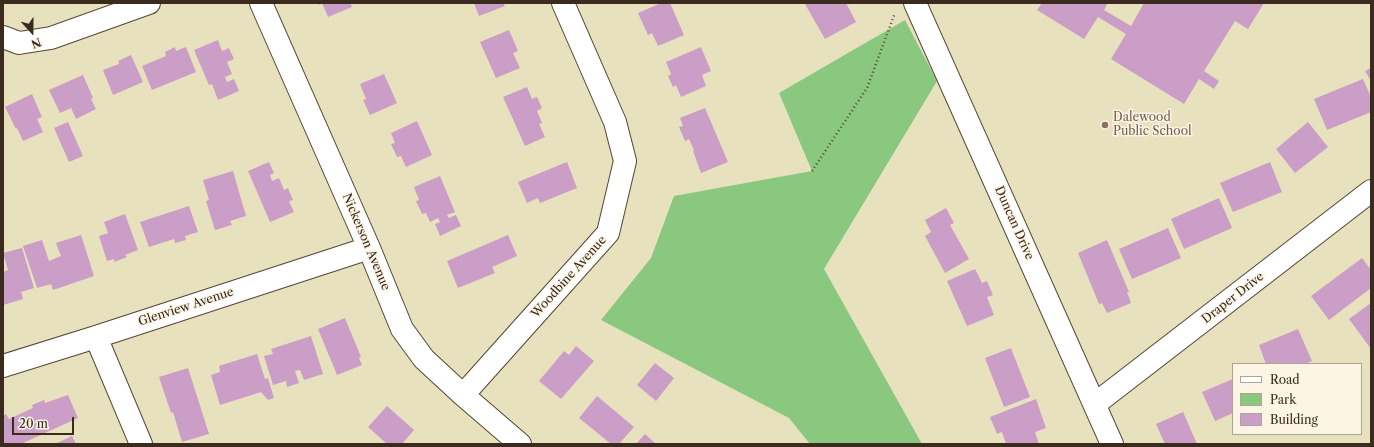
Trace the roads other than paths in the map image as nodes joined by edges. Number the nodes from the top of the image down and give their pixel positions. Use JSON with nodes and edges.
{"nodes":[{"id":1,"x":149,"y":3,"type":"edge"},
{"id":2,"x":262,"y":3,"type":"edge"},
{"id":3,"x":562,"y":3,"type":"edge"},
{"id":4,"x":906,"y":6,"type":"edge"},
{"id":5,"x":3,"y":38,"type":"edge"},
{"id":6,"x":1371,"y":191,"type":"edge"},
{"id":7,"x":369,"y":248,"type":"junction"},
{"id":8,"x":96,"y":337,"type":"junction"},
{"id":9,"x":3,"y":366,"type":"edge"},
{"id":10,"x":463,"y":396,"type":"junction"},
{"id":11,"x":1095,"y":404,"type":"junction"},
{"id":12,"x":141,"y":444,"type":"edge"},
{"id":13,"x":520,"y":444,"type":"edge"},
{"id":14,"x":1112,"y":444,"type":"edge"}],
"edges":[{"from":1,"to":5,"type":"street"},
{"from":2,"to":7,"type":"street","name":"Nickerson Avenue"},
{"from":3,"to":10,"type":"street","name":"Woodbine Avenue"},
{"from":4,"to":11,"type":"street","name":"Duncan Drive"},
{"from":6,"to":11,"type":"street","name":"Draper Drive"},
{"from":7,"to":8,"type":"street","name":"Glenview Avenue"},
{"from":7,"to":10,"type":"street","name":"Nickerson Avenue"},
{"from":8,"to":9,"type":"street","name":"Glenview Avenue"},
{"from":8,"to":12,"type":"street"},
{"from":10,"to":13,"type":"street","name":"Nickerson Avenue"},
{"from":11,"to":14,"type":"street","name":"Duncan Drive"}]}
